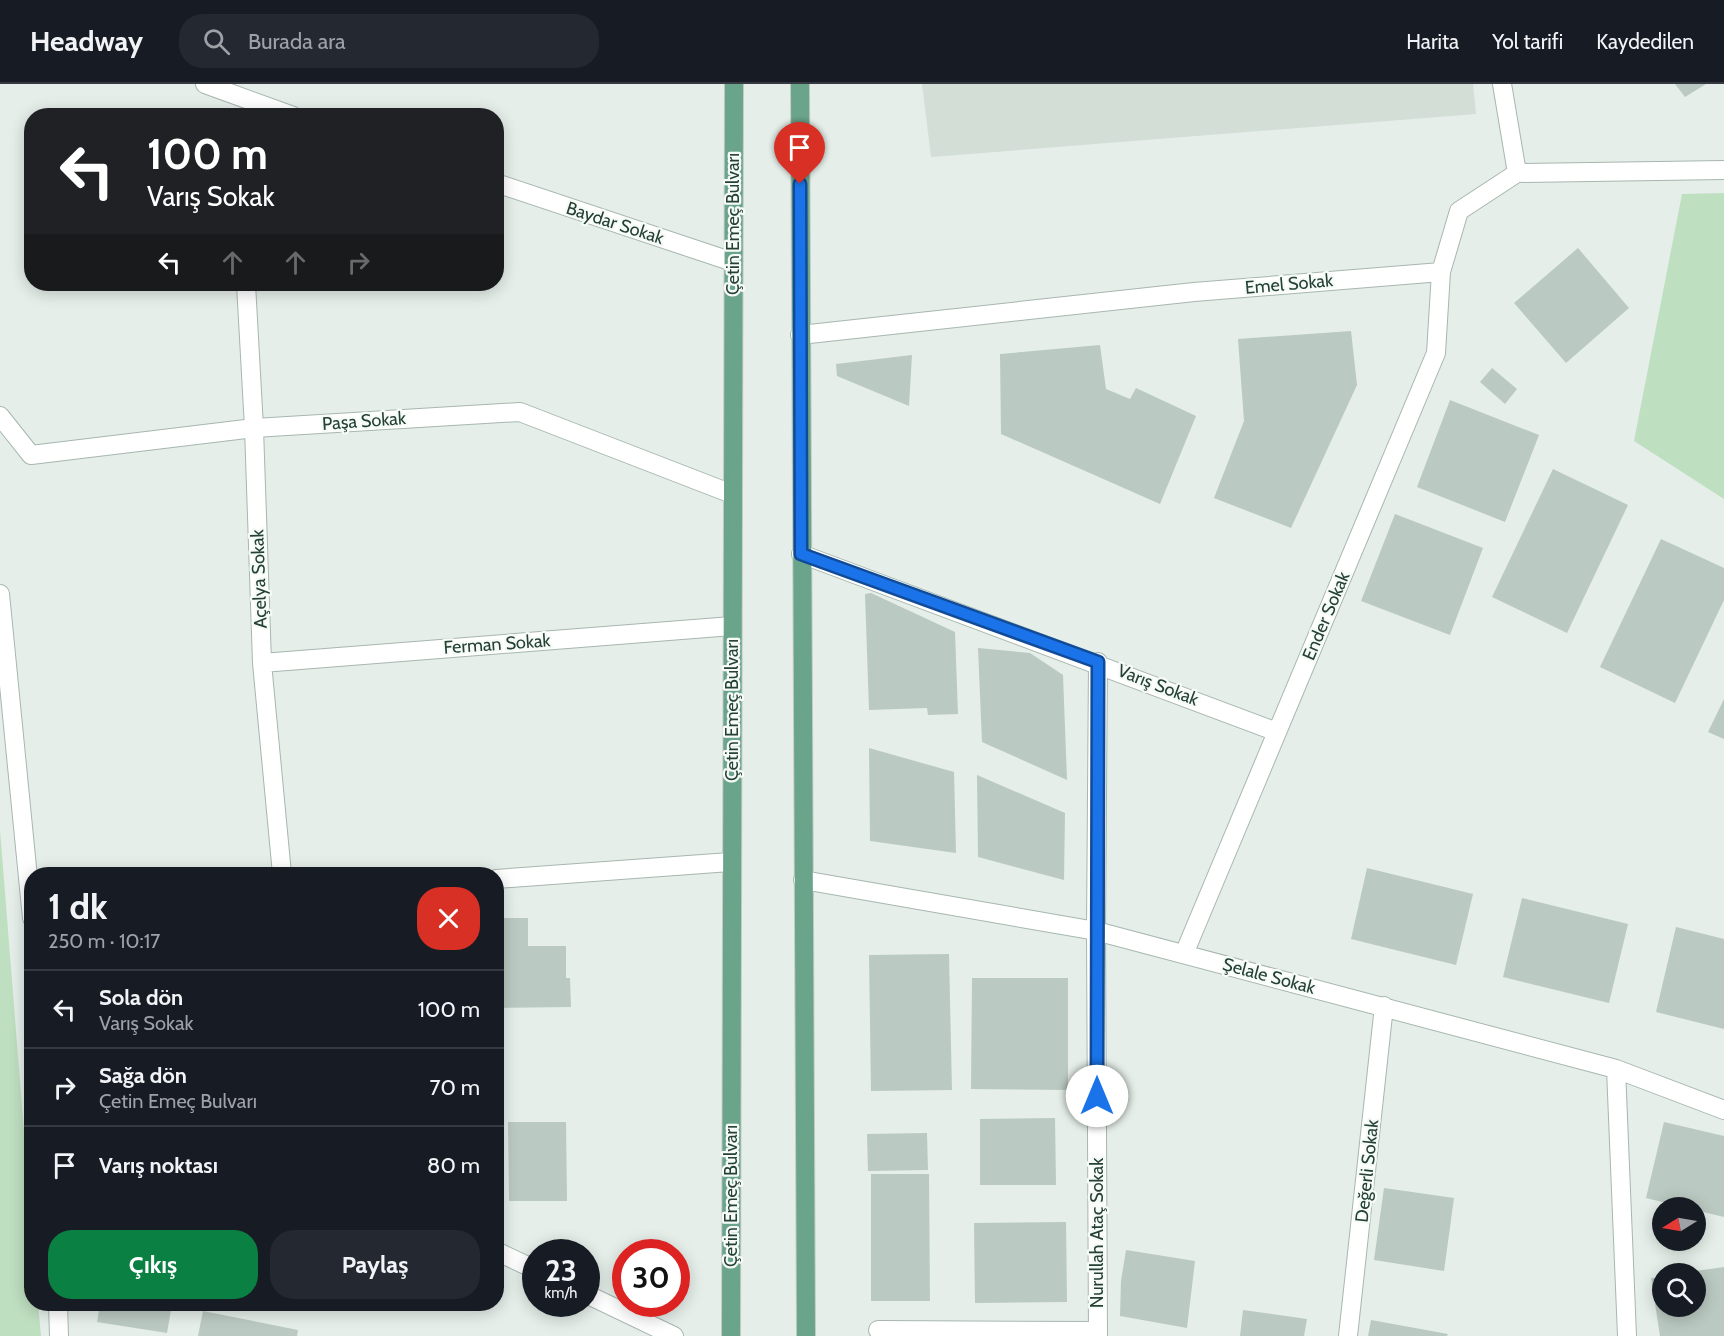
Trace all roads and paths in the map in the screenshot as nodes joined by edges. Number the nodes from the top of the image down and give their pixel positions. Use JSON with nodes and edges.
{"nodes":[{"id":1,"x":205,"y":84,"type":"edge"},
{"id":2,"x":734,"y":84,"type":"edge"},
{"id":3,"x":800,"y":84,"type":"edge"},
{"id":4,"x":1502,"y":84,"type":"edge"},
{"id":5,"x":236,"y":96,"type":"junction"},
{"id":6,"x":237,"y":108,"type":"edge"},
{"id":7,"x":270,"y":108,"type":"edge"},
{"id":8,"x":1724,"y":170,"type":"edge"},
{"id":9,"x":1517,"y":173,"type":"junction"},
{"id":10,"x":504,"y":186,"type":"edge"},
{"id":11,"x":733,"y":262,"type":"junction"},
{"id":12,"x":1442,"y":272,"type":"junction"},
{"id":13,"x":246,"y":291,"type":"edge"},
{"id":14,"x":800,"y":335,"type":"junction"},
{"id":15,"x":0,"y":416,"type":"edge"},
{"id":16,"x":254,"y":428,"type":"junction"},
{"id":17,"x":732,"y":494,"type":"junction"},
{"id":18,"x":801,"y":554,"type":"junction"},
{"id":19,"x":0,"y":594,"type":"edge"},
{"id":20,"x":732,"y":626,"type":"junction"},
{"id":21,"x":1098,"y":662,"type":"junction"},
{"id":22,"x":261,"y":663,"type":"junction"},
{"id":23,"x":1277,"y":732,"type":"junction"},
{"id":24,"x":730,"y":862,"type":"junction"},
{"id":25,"x":27,"y":867,"type":"edge"},
{"id":26,"x":281,"y":867,"type":"edge"},
{"id":27,"x":504,"y":878,"type":"edge"},
{"id":28,"x":804,"y":880,"type":"junction"},
{"id":29,"x":1096,"y":931,"type":"junction"},
{"id":30,"x":1184,"y":954,"type":"junction"},
{"id":31,"x":1384,"y":1006,"type":"junction"},
{"id":32,"x":1616,"y":1069,"type":"junction"},
{"id":33,"x":1724,"y":1110,"type":"edge"},
{"id":34,"x":504,"y":1255,"type":"edge"},
{"id":35,"x":522,"y":1263,"type":"edge"},
{"id":36,"x":600,"y":1301,"type":"edge"},
{"id":37,"x":58,"y":1311,"type":"edge"},
{"id":38,"x":878,"y":1330,"type":"dead end"},
{"id":39,"x":1098,"y":1334,"type":"edge"},
{"id":40,"x":59,"y":1336,"type":"edge"},
{"id":41,"x":674,"y":1336,"type":"edge"},
{"id":42,"x":731,"y":1336,"type":"edge"},
{"id":43,"x":806,"y":1336,"type":"edge"},
{"id":44,"x":1348,"y":1336,"type":"edge"},
{"id":45,"x":1627,"y":1336,"type":"edge"}],
"edges":[{"from":1,"to":5,"type":"street"},
{"from":2,"to":11,"type":"main road","name":"Çetin Emeç Bulvarı"},
{"from":3,"to":14,"type":"main road"},
{"from":4,"to":9,"type":"street"},
{"from":5,"to":6,"type":"street"},
{"from":5,"to":7,"type":"street"},
{"from":8,"to":9,"type":"street"},
{"from":9,"to":12,"type":"street"},
{"from":10,"to":11,"type":"street","name":"Baydar Sokak"},
{"from":11,"to":17,"type":"main road","name":"Çetin Emeç Bulvarı"},
{"from":12,"to":14,"type":"street","name":"Emel Sokak"},
{"from":12,"to":23,"type":"street","name":"Ender Sokak"},
{"from":13,"to":16,"type":"street","name":"Açelya Sokak"},
{"from":14,"to":18,"type":"main road"},
{"from":15,"to":16,"type":"street","name":"Paşa Sokak"},
{"from":16,"to":17,"type":"street","name":"Paşa Sokak"},
{"from":16,"to":22,"type":"street","name":"Açelya Sokak"},
{"from":17,"to":20,"type":"main road","name":"Çetin Emeç Bulvarı"},
{"from":18,"to":21,"type":"street","name":"Varış Sokak"},
{"from":18,"to":28,"type":"main road"},
{"from":19,"to":25,"type":"street"},
{"from":20,"to":22,"type":"street","name":"Ferman Sokak"},
{"from":20,"to":24,"type":"main road","name":"Çetin Emeç Bulvarı"},
{"from":21,"to":23,"type":"street","name":"Varış Sokak"},
{"from":21,"to":29,"type":"street","name":"Nurullah Ataç Sokak"},
{"from":22,"to":26,"type":"street","name":"Açelya Sokak"},
{"from":23,"to":30,"type":"street","name":"Ender Sokak"},
{"from":24,"to":27,"type":"street"},
{"from":24,"to":42,"type":"main road","name":"Çetin Emeç Bulvarı"},
{"from":28,"to":29,"type":"street","name":"Şelale Sokak"},
{"from":28,"to":43,"type":"main road"},
{"from":29,"to":30,"type":"street","name":"Şelale Sokak"},
{"from":29,"to":39,"type":"street","name":"Nurullah Ataç Sokak"},
{"from":30,"to":31,"type":"street","name":"Şelale Sokak"},
{"from":31,"to":32,"type":"street","name":"Şelale Sokak"},
{"from":31,"to":44,"type":"street","name":"Değerli Sokak"},
{"from":32,"to":33,"type":"street","name":"Şelale Sokak"},
{"from":32,"to":45,"type":"street"},
{"from":34,"to":35,"type":"street"},
{"from":36,"to":41,"type":"street"},
{"from":37,"to":40,"type":"street"},
{"from":38,"to":39,"type":"street"}]}
